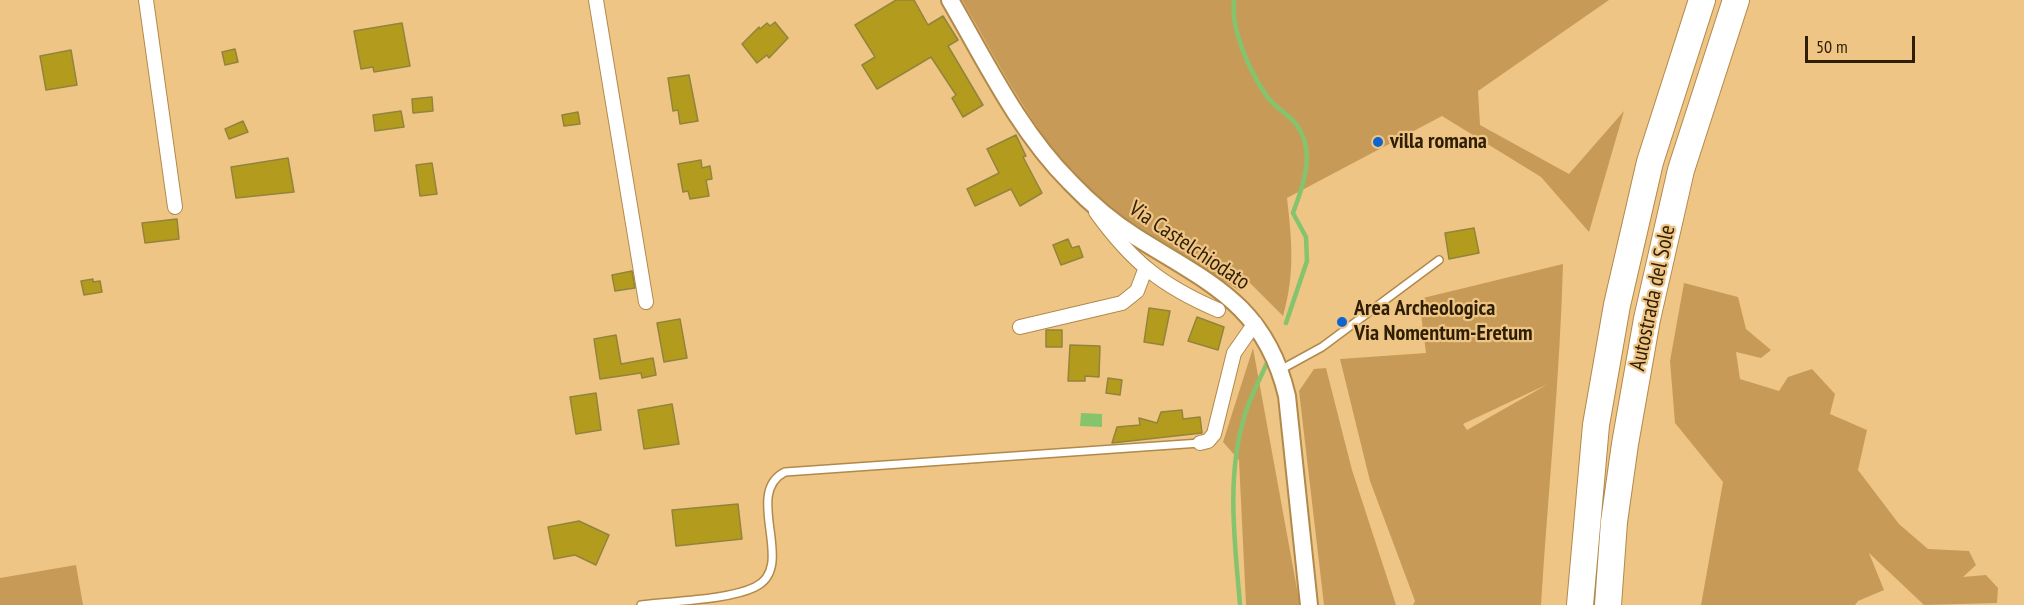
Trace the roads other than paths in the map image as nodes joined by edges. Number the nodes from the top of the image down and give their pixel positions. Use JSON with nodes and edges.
{"nodes":[{"id":1,"x":146,"y":0,"type":"edge"},
{"id":2,"x":596,"y":0,"type":"edge"},
{"id":3,"x":950,"y":0,"type":"edge"},
{"id":4,"x":1702,"y":0,"type":"edge"},
{"id":5,"x":1736,"y":0,"type":"edge"},
{"id":6,"x":1088,"y":201,"type":"junction"},
{"id":7,"x":175,"y":207,"type":"dead end"},
{"id":8,"x":1439,"y":260,"type":"dead end"},
{"id":9,"x":1145,"y":270,"type":"junction"},
{"id":10,"x":646,"y":302,"type":"dead end"},
{"id":11,"x":1218,"y":310,"type":"dead end"},
{"id":12,"x":1254,"y":323,"type":"junction"},
{"id":13,"x":1020,"y":327,"type":"dead end"},
{"id":14,"x":1280,"y":370,"type":"junction"},
{"id":15,"x":1200,"y":443,"type":"joint"},
{"id":16,"x":641,"y":605,"type":"edge"},
{"id":17,"x":1309,"y":605,"type":"edge"},
{"id":18,"x":1580,"y":605,"type":"edge"},
{"id":19,"x":1608,"y":605,"type":"edge"}],
"edges":[{"from":1,"to":7,"type":"street"},
{"from":2,"to":10,"type":"street"},
{"from":3,"to":6,"type":"street","name":"Via Castelchiodato"},
{"from":4,"to":18,"type":"highway","name":"Autostrada del Sole"},
{"from":5,"to":19,"type":"highway","name":"Autostrada del Sole"},
{"from":6,"to":9,"type":"street"},
{"from":6,"to":12,"type":"street","name":"Via Castelchiodato"},
{"from":8,"to":14,"type":"lane"},
{"from":9,"to":11,"type":"street"},
{"from":9,"to":13,"type":"street"},
{"from":12,"to":14,"type":"street","name":"Via Castelchiodato"},
{"from":12,"to":15,"type":"street"},
{"from":14,"to":17,"type":"street","name":"Via Castelchiodato"},
{"from":15,"to":16,"type":"lane"}]}
